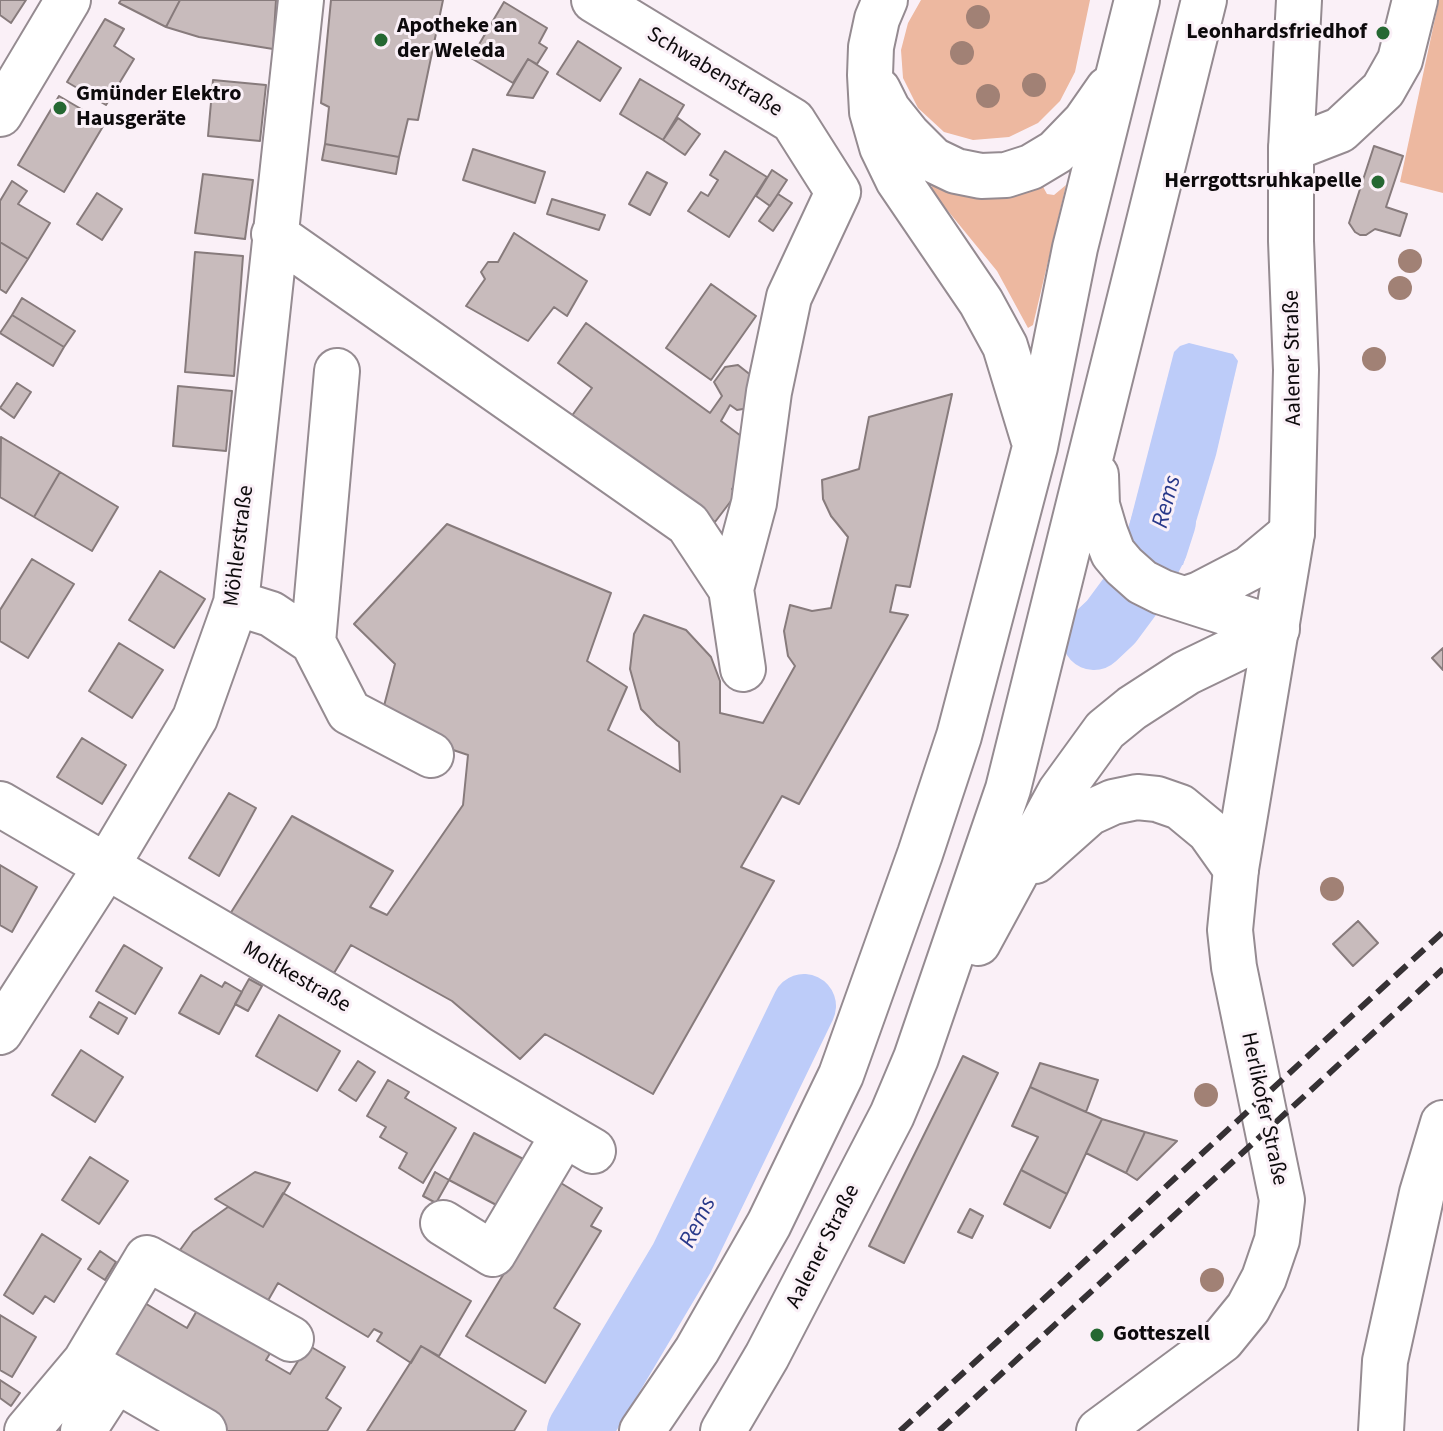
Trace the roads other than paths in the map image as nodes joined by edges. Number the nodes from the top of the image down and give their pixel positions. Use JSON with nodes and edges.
{"nodes":[{"id":1,"x":68,"y":0,"type":"edge"},
{"id":2,"x":301,"y":0,"type":"edge"},
{"id":3,"x":594,"y":0,"type":"edge"},
{"id":4,"x":885,"y":0,"type":"edge"},
{"id":5,"x":1137,"y":0,"type":"edge"},
{"id":6,"x":1204,"y":0,"type":"edge"},
{"id":7,"x":1299,"y":0,"type":"edge"},
{"id":8,"x":1415,"y":0,"type":"edge"},
{"id":9,"x":1118,"y":74,"type":"junction"},
{"id":10,"x":870,"y":75,"type":"junction"},
{"id":11,"x":0,"y":114,"type":"edge"},
{"id":12,"x":1291,"y":149,"type":"junction"},
{"id":13,"x":274,"y":234,"type":"junction"},
{"id":14,"x":337,"y":371,"type":"dead end"},
{"id":15,"x":1035,"y":447,"type":"junction"},
{"id":16,"x":1094,"y":449,"type":"junction"},
{"id":17,"x":1292,"y":533,"type":"junction"},
{"id":18,"x":731,"y":589,"type":"junction"},
{"id":19,"x":1185,"y":599,"type":"junction"},
{"id":20,"x":236,"y":603,"type":"junction"},
{"id":21,"x":1277,"y":629,"type":"junction"},
{"id":22,"x":313,"y":642,"type":"junction"},
{"id":23,"x":743,"y":669,"type":"dead end"},
{"id":24,"x":1261,"y":713,"type":"joint"},
{"id":25,"x":431,"y":755,"type":"dead end"},
{"id":26,"x":0,"y":804,"type":"edge"},
{"id":27,"x":106,"y":867,"type":"junction"},
{"id":28,"x":1236,"y":869,"type":"junction"},
{"id":29,"x":1007,"y":887,"type":"junction"},
{"id":30,"x":0,"y":1032,"type":"edge"},
{"id":31,"x":916,"y":1058,"type":"junction"},
{"id":32,"x":1443,"y":1123,"type":"edge"},
{"id":33,"x":1443,"y":1167,"type":"edge"},
{"id":34,"x":443,"y":1223,"type":"dead end"},
{"id":35,"x":1416,"y":1225,"type":"junction"},
{"id":36,"x":291,"y":1339,"type":"dead end"},
{"id":37,"x":100,"y":1371,"type":"junction"},
{"id":38,"x":27,"y":1431,"type":"edge"},
{"id":39,"x":83,"y":1431,"type":"edge"},
{"id":40,"x":204,"y":1431,"type":"edge"},
{"id":41,"x":642,"y":1431,"type":"edge"},
{"id":42,"x":723,"y":1431,"type":"edge"},
{"id":43,"x":1099,"y":1431,"type":"edge"},
{"id":44,"x":1381,"y":1431,"type":"edge"}],
"edges":[{"from":1,"to":11,"type":"main road"},
{"from":2,"to":13,"type":"main road","name":"Möhlerstraße"},
{"from":3,"to":18,"type":"main road","name":"Schwabenstraße"},
{"from":4,"to":10,"type":"main road"},
{"from":5,"to":9,"type":"main road"},
{"from":6,"to":16,"type":"main road"},
{"from":7,"to":12,"type":"main road","name":"Aalener Straße"},
{"from":8,"to":12,"type":"main road"},
{"from":9,"to":10,"type":"main road"},
{"from":9,"to":15,"type":"main road"},
{"from":10,"to":15,"type":"main road"},
{"from":12,"to":17,"type":"main road","name":"Aalener Straße"},
{"from":13,"to":18,"type":"main road"},
{"from":13,"to":20,"type":"main road","name":"Möhlerstraße"},
{"from":14,"to":22,"type":"main road"},
{"from":15,"to":41,"type":"main road"},
{"from":16,"to":19,"type":"main road"},
{"from":16,"to":31,"type":"main road"},
{"from":17,"to":19,"type":"main road"},
{"from":17,"to":21,"type":"main road","name":"Aalener Straße"},
{"from":18,"to":23,"type":"main road"},
{"from":19,"to":21,"type":"main road"},
{"from":20,"to":22,"type":"main road"},
{"from":20,"to":27,"type":"main road","name":"Möhlerstraße"},
{"from":21,"to":24,"type":"main road","name":"Aalener Straße"},
{"from":21,"to":29,"type":"main road"},
{"from":22,"to":25,"type":"main road"},
{"from":24,"to":28,"type":"main road","name":"Herlikofer Straße"},
{"from":26,"to":27,"type":"main road","name":"Moltkestraße"},
{"from":27,"to":30,"type":"main road","name":"Möhlerstraße"},
{"from":27,"to":34,"type":"main road","name":"Moltkestraße"},
{"from":28,"to":29,"type":"main road"},
{"from":28,"to":43,"type":"main road","name":"Herlikofer Straße"},
{"from":29,"to":31,"type":"main road"},
{"from":31,"to":42,"type":"main road","name":"Aalener Straße"},
{"from":32,"to":35,"type":"main road"},
{"from":33,"to":35,"type":"main road"},
{"from":35,"to":44,"type":"main road"},
{"from":36,"to":37,"type":"main road"},
{"from":37,"to":38,"type":"main road"},
{"from":37,"to":39,"type":"main road"},
{"from":37,"to":40,"type":"main road"}]}
